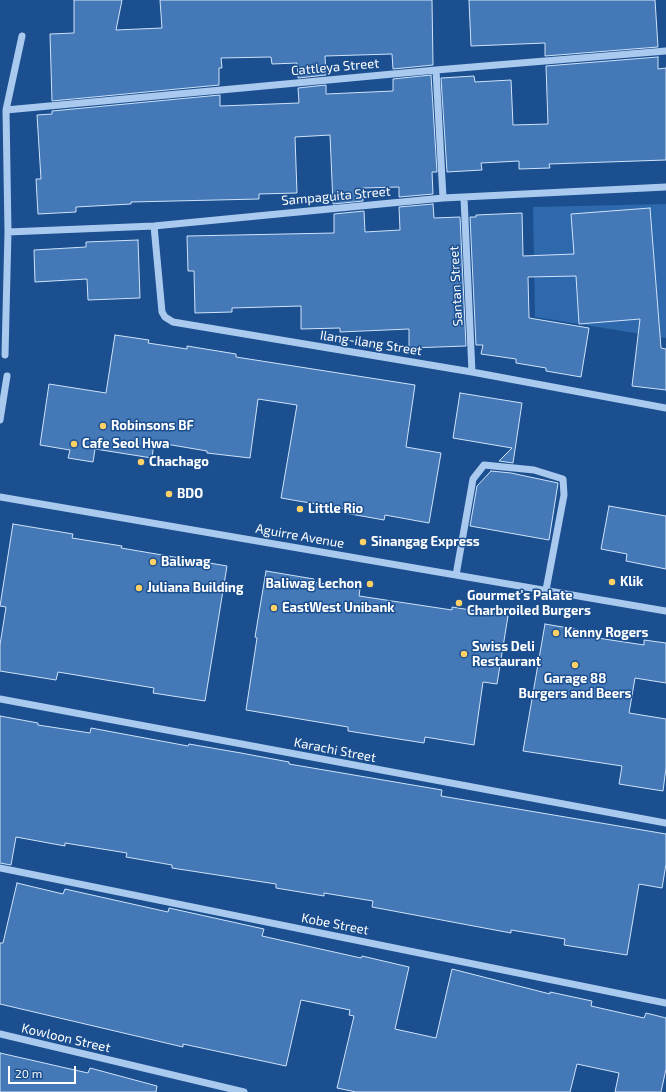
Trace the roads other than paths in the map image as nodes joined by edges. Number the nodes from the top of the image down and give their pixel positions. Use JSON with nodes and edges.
{"nodes":[{"id":1,"x":22,"y":36,"type":"dead end"},
{"id":2,"x":666,"y":51,"type":"edge"},
{"id":3,"x":436,"y":70,"type":"junction"},
{"id":4,"x":6,"y":110,"type":"junction"},
{"id":5,"x":666,"y":187,"type":"edge"},
{"id":6,"x":443,"y":198,"type":"junction"},
{"id":7,"x":464,"y":198,"type":"junction"},
{"id":8,"x":154,"y":226,"type":"junction"},
{"id":9,"x":8,"y":232,"type":"junction"},
{"id":10,"x":5,"y":355,"type":"dead end"},
{"id":11,"x":472,"y":372,"type":"junction"},
{"id":12,"x":7,"y":376,"type":"dead end"},
{"id":13,"x":666,"y":408,"type":"edge"},
{"id":14,"x":0,"y":420,"type":"edge"},
{"id":15,"x":0,"y":497,"type":"edge"},
{"id":16,"x":456,"y":575,"type":"junction"},
{"id":17,"x":546,"y":590,"type":"junction"},
{"id":18,"x":666,"y":611,"type":"edge"},
{"id":19,"x":0,"y":699,"type":"edge"},
{"id":20,"x":666,"y":823,"type":"edge"},
{"id":21,"x":0,"y":868,"type":"edge"},
{"id":22,"x":666,"y":1003,"type":"edge"},
{"id":23,"x":0,"y":1034,"type":"edge"},
{"id":24,"x":244,"y":1092,"type":"edge"}],
"edges":[{"from":1,"to":4,"type":"street"},
{"from":2,"to":3,"type":"street","name":"Cattleya Street"},
{"from":3,"to":4,"type":"street","name":"Cattleya Street"},
{"from":3,"to":6,"type":"street"},
{"from":4,"to":9,"type":"street"},
{"from":5,"to":7,"type":"street","name":"Sampaguita Street"},
{"from":6,"to":7,"type":"street","name":"Sampaguita Street"},
{"from":6,"to":8,"type":"street","name":"Sampaguita Street"},
{"from":7,"to":11,"type":"street","name":"Santan Street"},
{"from":8,"to":9,"type":"street","name":"Sampaguita Street"},
{"from":8,"to":11,"type":"street","name":"Ilang-ilang Street"},
{"from":9,"to":10,"type":"street"},
{"from":11,"to":13,"type":"street","name":"Ilang-ilang Street"},
{"from":12,"to":14,"type":"street"},
{"from":15,"to":16,"type":"street","name":"Aguirre Avenue"},
{"from":16,"to":17,"type":"street","name":"Aguirre Avenue"},
{"from":16,"to":17,"type":"street"},
{"from":17,"to":18,"type":"street","name":"Aguirre Avenue"},
{"from":19,"to":20,"type":"street","name":"Karachi Street"},
{"from":21,"to":22,"type":"street","name":"Kobe Street"},
{"from":23,"to":24,"type":"street","name":"Kowloon Street"}]}
